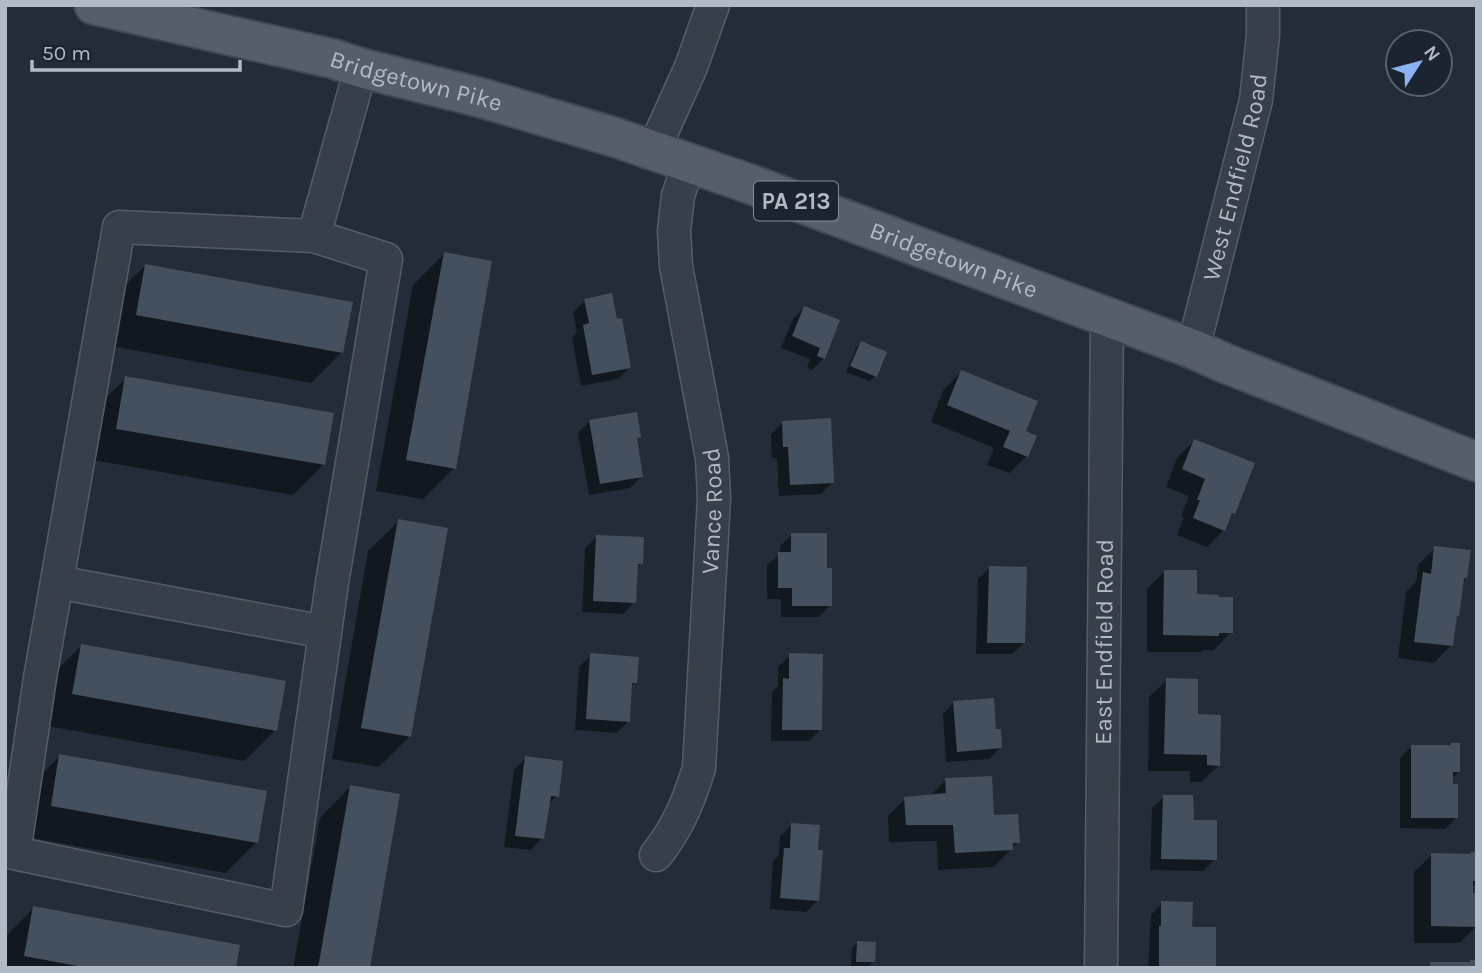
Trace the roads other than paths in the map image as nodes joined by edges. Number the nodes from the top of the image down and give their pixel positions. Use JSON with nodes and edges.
{"nodes":[{"id":1,"x":94,"y":5,"type":"edge"},
{"id":2,"x":713,"y":5,"type":"edge"},
{"id":3,"x":1263,"y":5,"type":"edge"},
{"id":4,"x":361,"y":68,"type":"junction"},
{"id":5,"x":653,"y":151,"type":"junction"},
{"id":6,"x":690,"y":163,"type":"junction"},
{"id":7,"x":314,"y":236,"type":"junction"},
{"id":8,"x":1107,"y":318,"type":"junction"},
{"id":9,"x":1193,"y":349,"type":"junction"},
{"id":10,"x":1477,"y":462,"type":"edge"},
{"id":11,"x":57,"y":582,"type":"junction"},
{"id":12,"x":325,"y":632,"type":"junction"},
{"id":13,"x":656,"y":855,"type":"dead end"},
{"id":14,"x":1101,"y":968,"type":"edge"}],
"edges":[{"from":1,"to":4,"type":"main road","name":"Bridgetown Pike","number":"PA 213"},
{"from":2,"to":5,"type":"street"},
{"from":3,"to":9,"type":"street","name":"West Endfield Road"},
{"from":4,"to":5,"type":"main road","name":"Bridgetown Pike","number":"PA 213"},
{"from":4,"to":7,"type":"street"},
{"from":5,"to":6,"type":"main road","name":"Bridgetown Pike","number":"PA 213"},
{"from":6,"to":8,"type":"main road","name":"Bridgetown Pike","number":"PA 213"},
{"from":6,"to":13,"type":"street","name":"Vance Road"},
{"from":7,"to":11,"type":"street"},
{"from":7,"to":12,"type":"street"},
{"from":8,"to":9,"type":"main road","name":"Bridgetown Pike","number":"PA 213"},
{"from":8,"to":14,"type":"street","name":"East Endfield Road"},
{"from":9,"to":10,"type":"main road","name":"Bridgetown Pike","number":"PA 213"},
{"from":11,"to":12,"type":"street"},
{"from":11,"to":12,"type":"street"}]}
